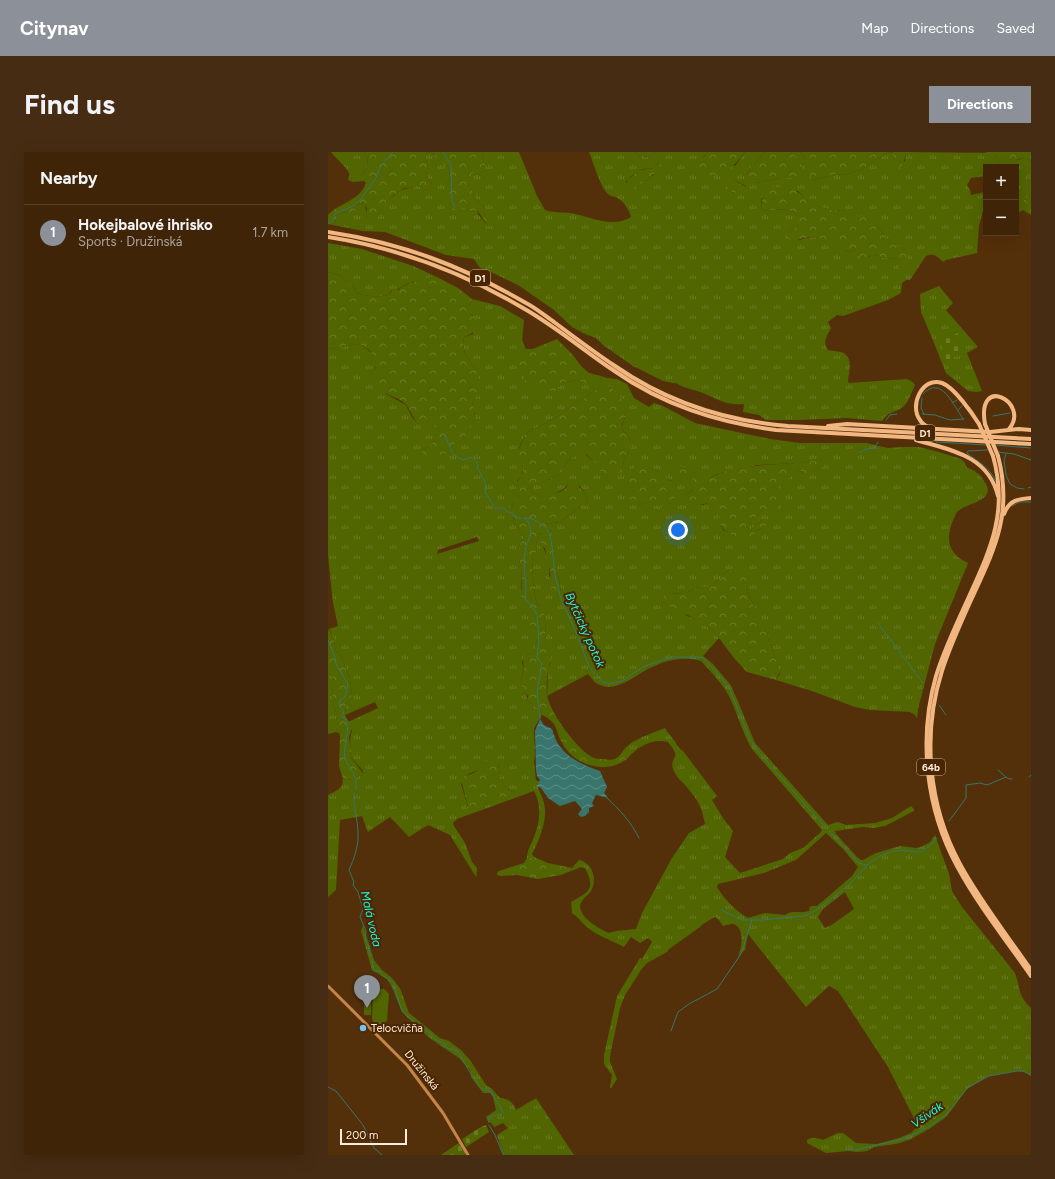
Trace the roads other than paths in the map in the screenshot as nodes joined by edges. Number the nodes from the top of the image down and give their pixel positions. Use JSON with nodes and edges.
{"nodes":[{"id":1,"x":328,"y":232,"type":"edge"},
{"id":2,"x":328,"y":237,"type":"edge"},
{"id":3,"x":369,"y":242,"type":"junction"},
{"id":4,"x":642,"y":386,"type":"junction"},
{"id":5,"x":819,"y":427,"type":"junction"},
{"id":6,"x":930,"y":428,"type":"junction"},
{"id":7,"x":1007,"y":430,"type":"junction"},
{"id":8,"x":1031,"y":430,"type":"edge"},
{"id":9,"x":910,"y":438,"type":"junction"},
{"id":10,"x":1031,"y":439,"type":"edge"},
{"id":11,"x":1031,"y":444,"type":"edge"},
{"id":12,"x":996,"y":456,"type":"junction"},
{"id":13,"x":1031,"y":498,"type":"edge"},
{"id":14,"x":999,"y":502,"type":"junction"},
{"id":15,"x":1002,"y":520,"type":"junction"},
{"id":16,"x":1031,"y":970,"type":"edge"},
{"id":17,"x":1031,"y":976,"type":"edge"},
{"id":18,"x":328,"y":986,"type":"edge"},
{"id":19,"x":468,"y":1155,"type":"edge"}],
"edges":[{"from":1,"to":3,"type":"highway","number":"D1"},
{"from":2,"to":3,"type":"highway","number":"D1"},
{"from":3,"to":4,"type":"highway","number":"D1"},
{"from":4,"to":5,"type":"highway","number":"D1"},
{"from":4,"to":9,"type":"highway","number":"D1"},
{"from":5,"to":6,"type":"highway"},
{"from":5,"to":10,"type":"highway","number":"D1"},
{"from":6,"to":7,"type":"highway"},
{"from":6,"to":12,"type":"highway","number":"64b","bridge":true},
{"from":7,"to":8,"type":"highway"},
{"from":7,"to":12,"type":"highway","number":"64b","bridge":true},
{"from":9,"to":11,"type":"highway","number":"D1"},
{"from":9,"to":14,"type":"highway"},
{"from":12,"to":14,"type":"highway","number":"64b"},
{"from":12,"to":15,"type":"highway","number":"64b"},
{"from":13,"to":15,"type":"highway"},
{"from":14,"to":17,"type":"highway","number":"64b"},
{"from":15,"to":16,"type":"highway","number":"64b"},
{"from":18,"to":19,"type":"street","name":"Družinská"}]}
